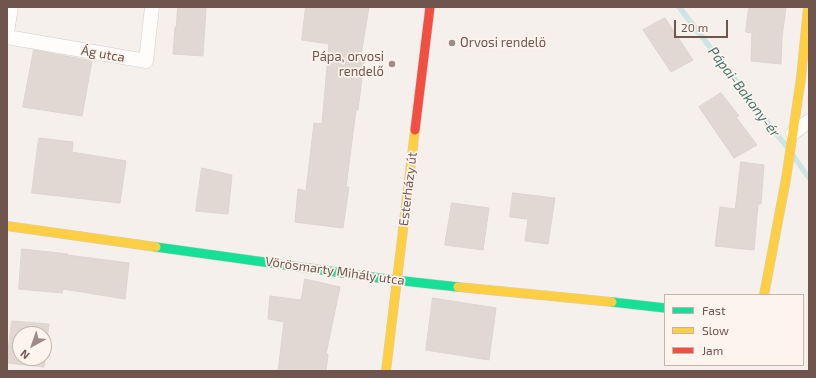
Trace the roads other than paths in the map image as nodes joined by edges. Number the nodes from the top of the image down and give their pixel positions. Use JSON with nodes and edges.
{"nodes":[{"id":1,"x":11,"y":7,"type":"edge"},
{"id":2,"x":152,"y":7,"type":"edge"},
{"id":3,"x":430,"y":7,"type":"edge"},
{"id":4,"x":808,"y":7,"type":"edge"},
{"id":5,"x":7,"y":32,"type":"edge"},
{"id":6,"x":7,"y":37,"type":"edge"},
{"id":7,"x":805,"y":81,"type":"edge"},
{"id":8,"x":809,"y":121,"type":"edge"},
{"id":9,"x":793,"y":133,"type":"junction"},
{"id":10,"x":7,"y":226,"type":"edge"},
{"id":11,"x":397,"y":280,"type":"junction"},
{"id":12,"x":764,"y":294,"type":"edge"},
{"id":13,"x":664,"y":308,"type":"edge"},
{"id":14,"x":386,"y":371,"type":"edge"}],
"edges":[{"from":1,"to":5,"type":"street"},
{"from":2,"to":6,"type":"street","name":"Ág utca"},
{"from":3,"to":11,"type":"street","name":"Esterházy út"},
{"from":4,"to":7,"type":"street"},
{"from":7,"to":9,"type":"street"},
{"from":8,"to":9,"type":"street"},
{"from":9,"to":12,"type":"street"},
{"from":10,"to":11,"type":"street","name":"Vörösmarty Mihály utca"},
{"from":11,"to":13,"type":"street","name":"Vörösmarty Mihály utca"},
{"from":11,"to":14,"type":"street","name":"Esterházy út"}]}
